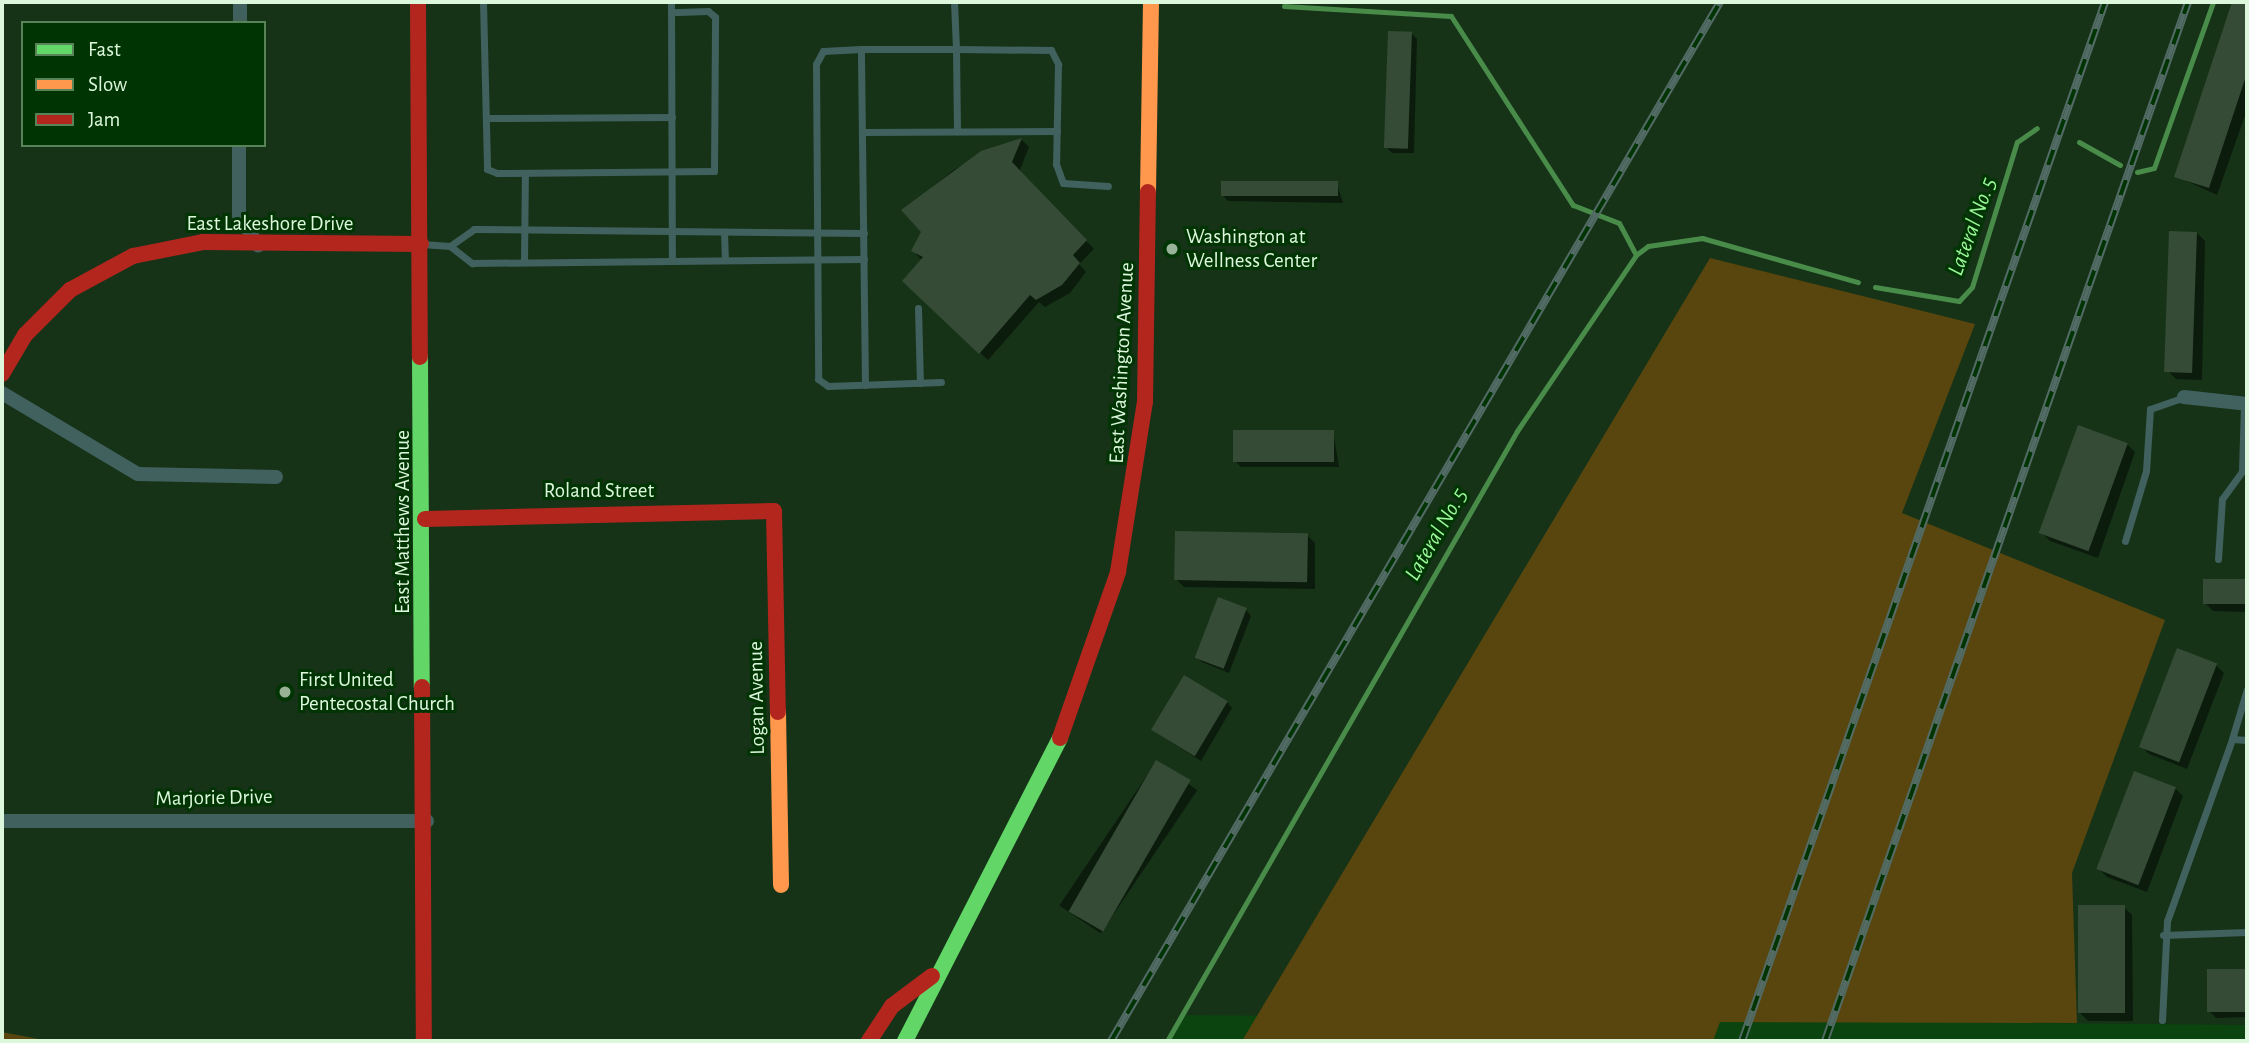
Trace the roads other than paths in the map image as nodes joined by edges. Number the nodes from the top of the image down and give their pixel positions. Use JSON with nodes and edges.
{"nodes":[{"id":1,"x":240,"y":2,"type":"edge"},
{"id":2,"x":418,"y":2,"type":"edge"},
{"id":3,"x":483,"y":2,"type":"edge"},
{"id":4,"x":671,"y":2,"type":"edge"},
{"id":5,"x":954,"y":2,"type":"edge"},
{"id":6,"x":1151,"y":2,"type":"edge"},
{"id":7,"x":671,"y":12,"type":"junction"},
{"id":8,"x":240,"y":21,"type":"edge"},
{"id":9,"x":861,"y":49,"type":"junction"},
{"id":10,"x":956,"y":49,"type":"junction"},
{"id":11,"x":672,"y":117,"type":"junction"},
{"id":12,"x":486,"y":118,"type":"junction"},
{"id":13,"x":957,"y":131,"type":"junction"},
{"id":14,"x":1057,"y":131,"type":"junction"},
{"id":15,"x":862,"y":132,"type":"junction"},
{"id":16,"x":239,"y":147,"type":"edge"},
{"id":17,"x":526,"y":173,"type":"junction"},
{"id":18,"x":672,"y":174,"type":"junction"},
{"id":19,"x":1108,"y":186,"type":"dead end"},
{"id":20,"x":524,"y":230,"type":"junction"},
{"id":21,"x":671,"y":232,"type":"junction"},
{"id":22,"x":724,"y":232,"type":"junction"},
{"id":23,"x":816,"y":233,"type":"junction"},
{"id":24,"x":864,"y":233,"type":"junction"},
{"id":25,"x":421,"y":244,"type":"junction"},
{"id":26,"x":258,"y":245,"type":"junction"},
{"id":27,"x":450,"y":246,"type":"junction"},
{"id":28,"x":817,"y":259,"type":"junction"},
{"id":29,"x":864,"y":259,"type":"junction"},
{"id":30,"x":725,"y":260,"type":"junction"},
{"id":31,"x":672,"y":261,"type":"junction"},
{"id":32,"x":524,"y":262,"type":"junction"},
{"id":33,"x":918,"y":307,"type":"dead end"},
{"id":34,"x":2,"y":374,"type":"edge"},
{"id":35,"x":941,"y":382,"type":"dead end"},
{"id":36,"x":919,"y":383,"type":"junction"},
{"id":37,"x":865,"y":385,"type":"junction"},
{"id":38,"x":2,"y":393,"type":"edge"},
{"id":39,"x":2184,"y":397,"type":"joint"},
{"id":40,"x":2246,"y":404,"type":"edge"},
{"id":41,"x":275,"y":477,"type":"dead end"},
{"id":42,"x":774,"y":511,"type":"joint"},
{"id":43,"x":425,"y":519,"type":"junction"},
{"id":44,"x":2125,"y":541,"type":"dead end"},
{"id":45,"x":2218,"y":559,"type":"dead end"},
{"id":46,"x":2247,"y":689,"type":"edge"},
{"id":47,"x":2232,"y":739,"type":"junction"},
{"id":48,"x":2247,"y":740,"type":"edge"},
{"id":49,"x":2,"y":821,"type":"edge"},
{"id":50,"x":427,"y":821,"type":"junction"},
{"id":51,"x":782,"y":885,"type":"dead end"},
{"id":52,"x":2247,"y":932,"type":"edge"},
{"id":53,"x":2163,"y":935,"type":"junction"},
{"id":54,"x":933,"y":976,"type":"junction"},
{"id":55,"x":2162,"y":1020,"type":"dead end"},
{"id":56,"x":424,"y":1041,"type":"edge"},
{"id":57,"x":869,"y":1041,"type":"edge"},
{"id":58,"x":905,"y":1041,"type":"edge"}],
"edges":[{"from":1,"to":8,"type":"street"},
{"from":2,"to":25,"type":"street","name":"East Matthews Avenue"},
{"from":3,"to":12,"type":"lane"},
{"from":4,"to":7,"type":"lane"},
{"from":5,"to":10,"type":"lane"},
{"from":6,"to":54,"type":"street","name":"East Washington Avenue"},
{"from":7,"to":11,"type":"lane"},
{"from":7,"to":18,"type":"lane"},
{"from":9,"to":10,"type":"lane"},
{"from":9,"to":15,"type":"lane"},
{"from":9,"to":23,"type":"lane"},
{"from":10,"to":13,"type":"lane"},
{"from":10,"to":14,"type":"lane"},
{"from":11,"to":12,"type":"lane"},
{"from":11,"to":18,"type":"lane"},
{"from":12,"to":17,"type":"lane"},
{"from":13,"to":14,"type":"lane"},
{"from":13,"to":15,"type":"lane"},
{"from":14,"to":19,"type":"lane"},
{"from":15,"to":24,"type":"lane"},
{"from":16,"to":26,"type":"street"},
{"from":17,"to":18,"type":"lane"},
{"from":17,"to":20,"type":"lane"},
{"from":18,"to":21,"type":"lane"},
{"from":20,"to":21,"type":"lane"},
{"from":20,"to":27,"type":"lane"},
{"from":20,"to":32,"type":"lane"},
{"from":21,"to":22,"type":"lane"},
{"from":21,"to":31,"type":"lane"},
{"from":22,"to":23,"type":"lane"},
{"from":22,"to":30,"type":"lane"},
{"from":23,"to":24,"type":"lane"},
{"from":23,"to":28,"type":"lane"},
{"from":24,"to":29,"type":"lane"},
{"from":25,"to":26,"type":"street","name":"East Lakeshore Drive"},
{"from":25,"to":27,"type":"lane"},
{"from":25,"to":43,"type":"street","name":"East Matthews Avenue"},
{"from":26,"to":34,"type":"street","name":"East Lakeshore Drive"},
{"from":27,"to":32,"type":"lane"},
{"from":28,"to":29,"type":"lane"},
{"from":28,"to":30,"type":"lane"},
{"from":28,"to":37,"type":"lane"},
{"from":29,"to":37,"type":"lane"},
{"from":30,"to":31,"type":"lane"},
{"from":31,"to":32,"type":"lane"},
{"from":33,"to":36,"type":"lane"},
{"from":35,"to":36,"type":"lane"},
{"from":36,"to":37,"type":"lane"},
{"from":38,"to":41,"type":"street"},
{"from":39,"to":40,"type":"street"},
{"from":39,"to":44,"type":"lane"},
{"from":40,"to":45,"type":"lane"},
{"from":42,"to":43,"type":"street","name":"Roland Street"},
{"from":42,"to":51,"type":"street","name":"Logan Avenue"},
{"from":43,"to":50,"type":"street","name":"East Matthews Avenue"},
{"from":46,"to":47,"type":"lane"},
{"from":47,"to":48,"type":"lane"},
{"from":47,"to":53,"type":"lane"},
{"from":49,"to":50,"type":"street","name":"Marjorie Drive"},
{"from":50,"to":56,"type":"street","name":"East Matthews Avenue"},
{"from":52,"to":53,"type":"lane"},
{"from":53,"to":55,"type":"lane"},
{"from":54,"to":57,"type":"street","name":"East Washington Avenue"},
{"from":54,"to":58,"type":"street","name":"East Washington Avenue"}]}
